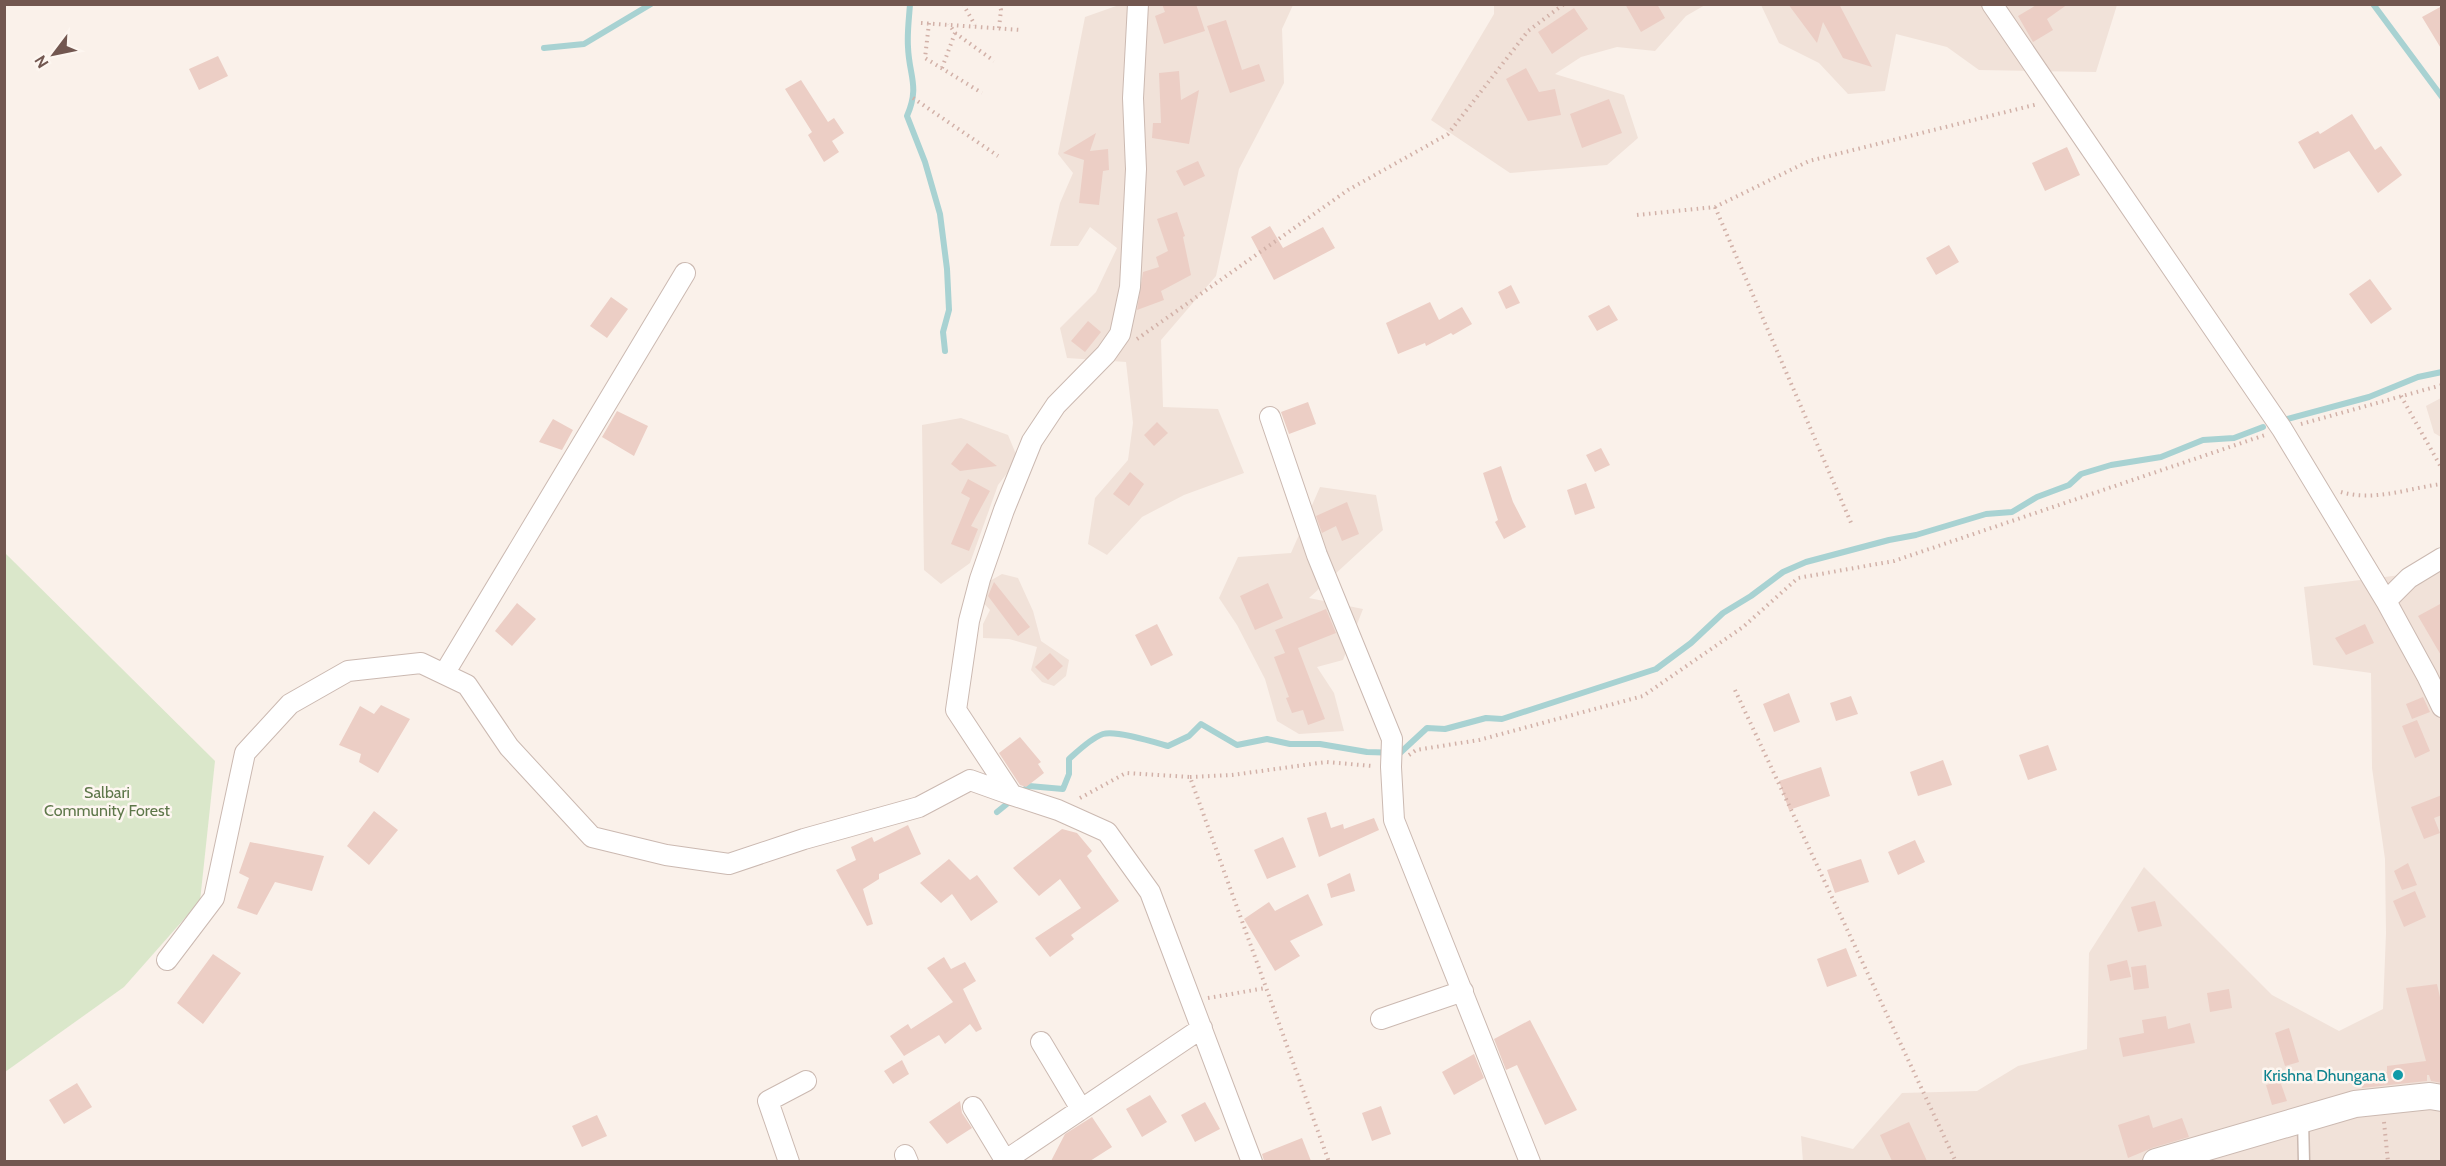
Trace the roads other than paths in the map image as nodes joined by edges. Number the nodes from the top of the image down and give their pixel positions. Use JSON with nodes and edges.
{"nodes":[{"id":1,"x":1138,"y":4,"type":"edge"},
{"id":2,"x":1992,"y":4,"type":"edge"},
{"id":3,"x":685,"y":273,"type":"dead end"},
{"id":4,"x":1270,"y":417,"type":"dead end"},
{"id":5,"x":2442,"y":558,"type":"edge"},
{"id":6,"x":2386,"y":601,"type":"junction"},
{"id":7,"x":444,"y":674,"type":"junction"},
{"id":8,"x":2442,"y":707,"type":"edge"},
{"id":9,"x":1012,"y":795,"type":"junction"},
{"id":10,"x":167,"y":960,"type":"dead end"},
{"id":11,"x":1462,"y":991,"type":"junction"},
{"id":12,"x":1381,"y":1019,"type":"dead end"},
{"id":13,"x":1202,"y":1028,"type":"junction"},
{"id":14,"x":1041,"y":1042,"type":"dead end"},
{"id":15,"x":806,"y":1081,"type":"dead end"},
{"id":16,"x":2442,"y":1098,"type":"edge"},
{"id":17,"x":973,"y":1107,"type":"dead end"},
{"id":18,"x":1081,"y":1109,"type":"junction"},
{"id":19,"x":2303,"y":1119,"type":"junction"},
{"id":20,"x":789,"y":1161,"type":"edge"},
{"id":21,"x":1004,"y":1161,"type":"edge"},
{"id":22,"x":1252,"y":1161,"type":"edge"},
{"id":23,"x":1530,"y":1161,"type":"edge"},
{"id":24,"x":2156,"y":1161,"type":"edge"},
{"id":25,"x":2304,"y":1161,"type":"edge"}],
"edges":[{"from":1,"to":9,"type":"street"},
{"from":2,"to":6,"type":"street"},
{"from":3,"to":7,"type":"street"},
{"from":4,"to":11,"type":"street"},
{"from":5,"to":6,"type":"street"},
{"from":6,"to":8,"type":"street"},
{"from":7,"to":9,"type":"street"},
{"from":7,"to":10,"type":"street"},
{"from":9,"to":13,"type":"street"},
{"from":11,"to":12,"type":"street"},
{"from":11,"to":23,"type":"street"},
{"from":13,"to":18,"type":"street"},
{"from":13,"to":22,"type":"street"},
{"from":14,"to":18,"type":"street"},
{"from":15,"to":20,"type":"street"},
{"from":16,"to":19,"type":"street"},
{"from":17,"to":21,"type":"street"},
{"from":18,"to":21,"type":"street"},
{"from":19,"to":24,"type":"street"},
{"from":19,"to":25,"type":"lane"}]}
